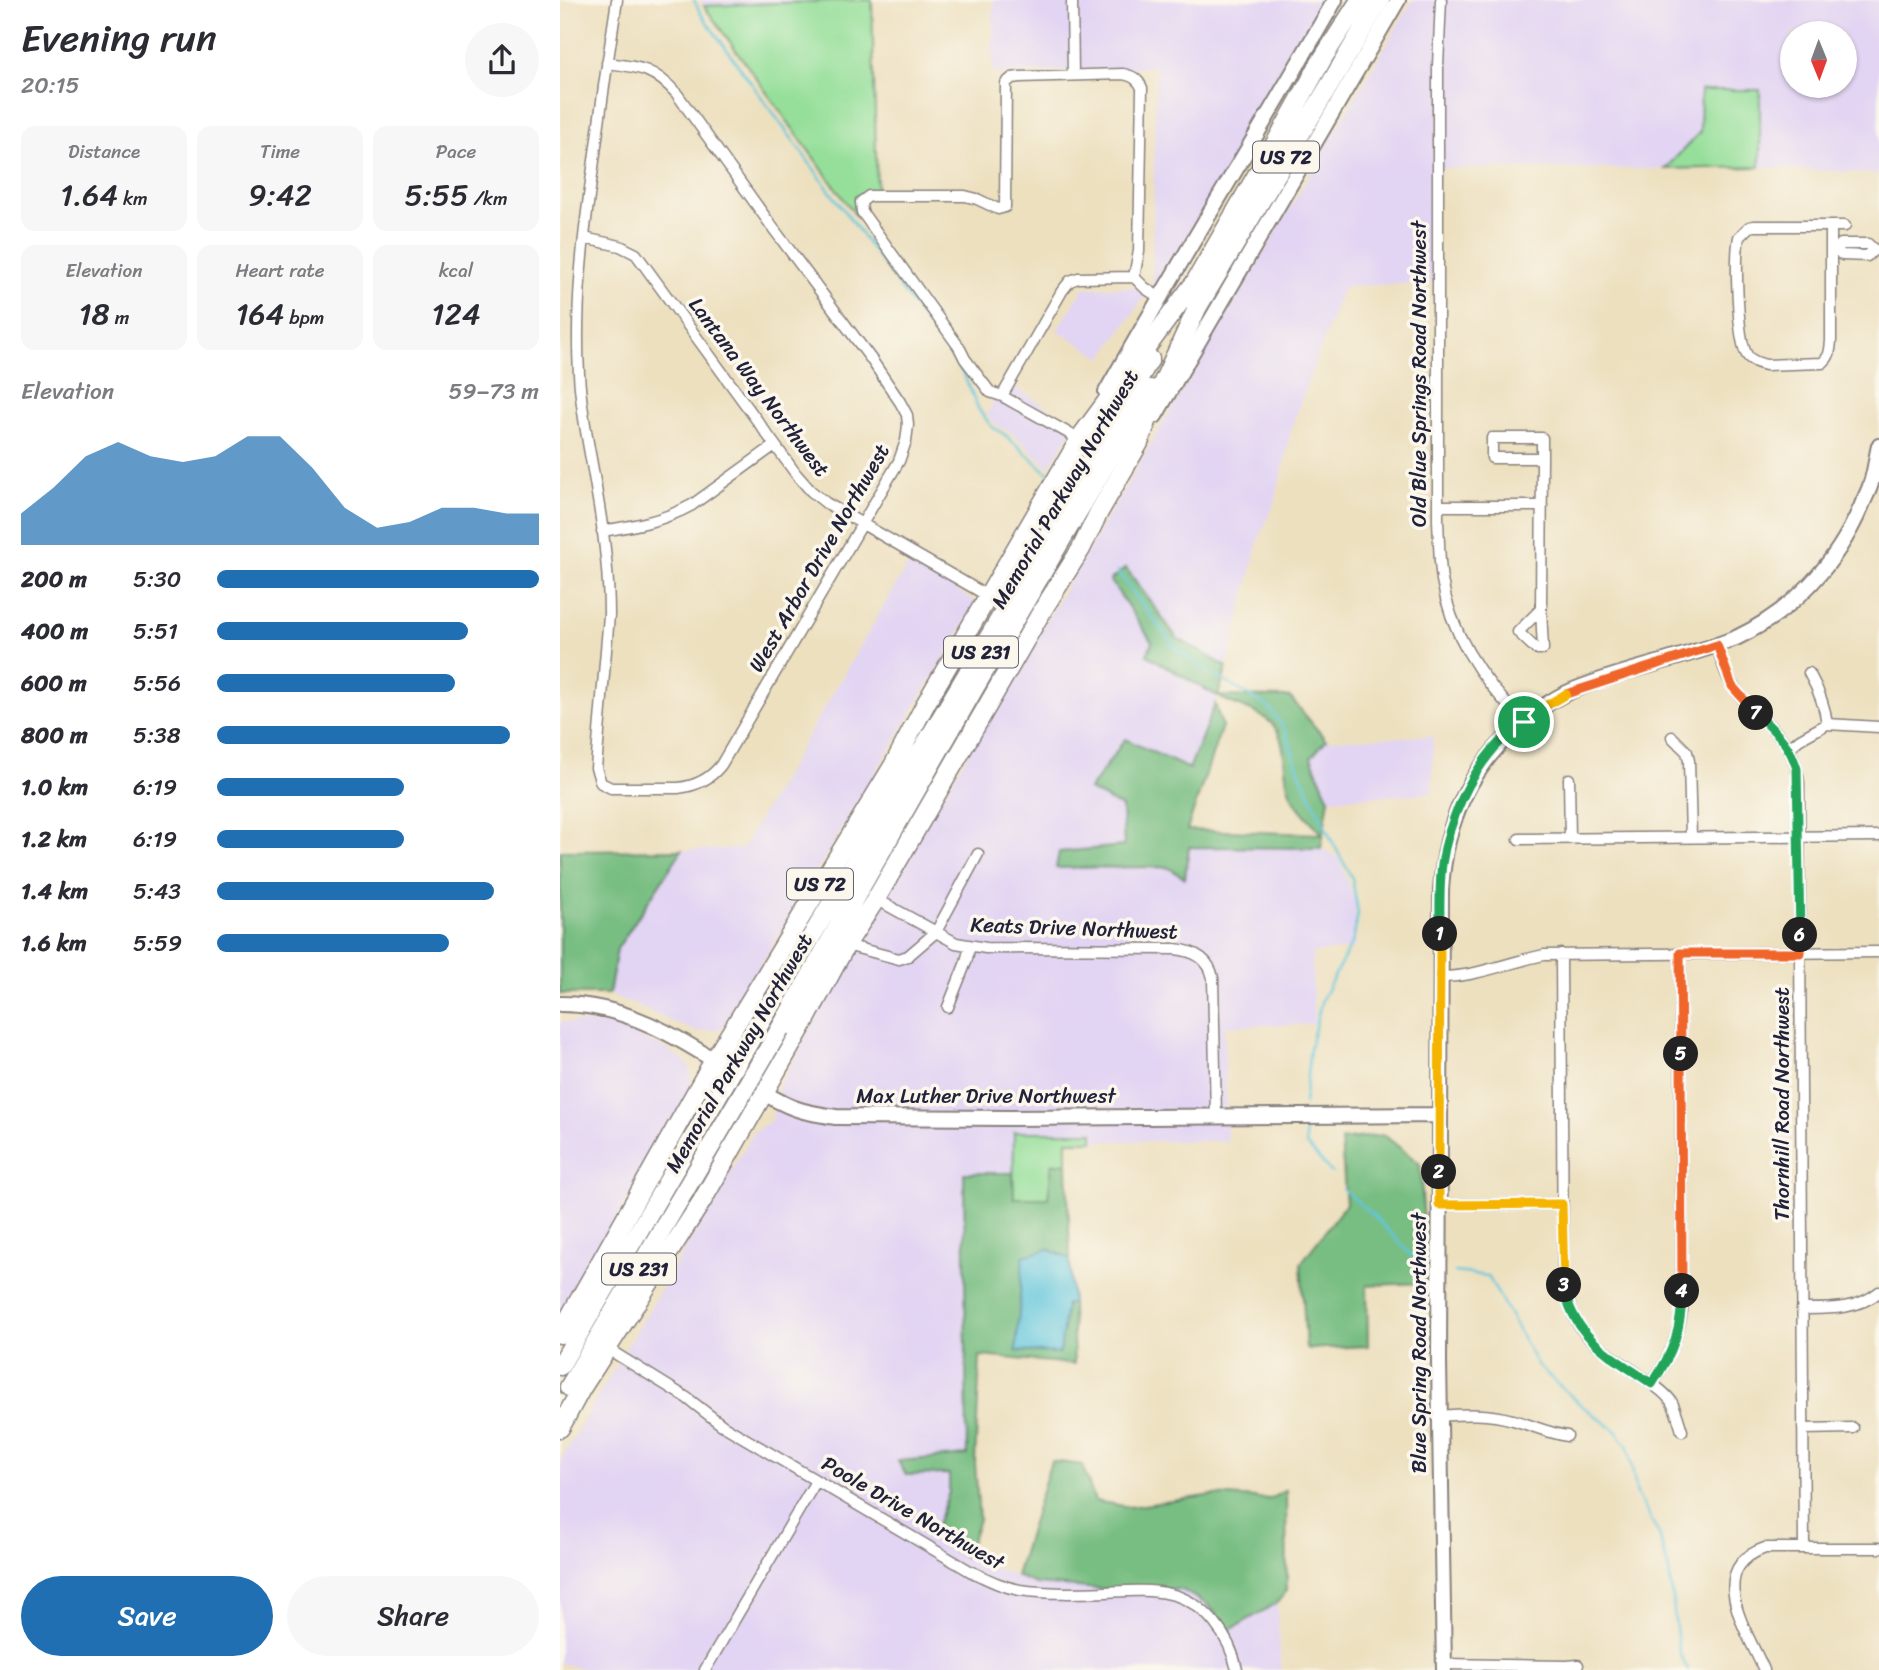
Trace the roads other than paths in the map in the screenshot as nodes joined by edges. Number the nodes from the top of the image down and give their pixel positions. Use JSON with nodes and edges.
{"nodes":[{"id":1,"x":617,"y":0,"type":"edge"},
{"id":2,"x":1072,"y":0,"type":"edge"},
{"id":3,"x":1388,"y":0,"type":"edge"},
{"id":4,"x":1398,"y":0,"type":"edge"},
{"id":5,"x":1441,"y":0,"type":"edge"},
{"id":6,"x":1334,"y":2,"type":"edge"},
{"id":7,"x":1370,"y":9,"type":"edge"},
{"id":8,"x":607,"y":63,"type":"junction"},
{"id":9,"x":1073,"y":75,"type":"junction"},
{"id":10,"x":1831,"y":226,"type":"junction"},
{"id":11,"x":1845,"y":226,"type":"dead end"},
{"id":12,"x":584,"y":238,"type":"junction"},
{"id":13,"x":1834,"y":250,"type":"junction"},
{"id":14,"x":1876,"y":250,"type":"edge"},
{"id":15,"x":1134,"y":277,"type":"junction"},
{"id":16,"x":1192,"y":286,"type":"junction"},
{"id":17,"x":1160,"y":298,"type":"junction"},
{"id":18,"x":1200,"y":302,"type":"junction"},
{"id":19,"x":1002,"y":396,"type":"junction"},
{"id":20,"x":1080,"y":437,"type":"junction"},
{"id":21,"x":1139,"y":443,"type":"junction"},
{"id":22,"x":775,"y":445,"type":"junction"},
{"id":23,"x":1879,"y":446,"type":"edge"},
{"id":24,"x":1542,"y":458,"type":"junction"},
{"id":25,"x":1438,"y":506,"type":"junction"},
{"id":26,"x":1542,"y":506,"type":"junction"},
{"id":27,"x":863,"y":525,"type":"junction"},
{"id":28,"x":602,"y":531,"type":"junction"},
{"id":29,"x":988,"y":596,"type":"junction"},
{"id":30,"x":1541,"y":609,"type":"dead end"},
{"id":31,"x":1717,"y":645,"type":"junction"},
{"id":32,"x":1809,"y":673,"type":"dead end"},
{"id":33,"x":1524,"y":722,"type":"junction"},
{"id":34,"x":1828,"y":724,"type":"junction"},
{"id":35,"x":975,"y":726,"type":"junction"},
{"id":36,"x":1879,"y":727,"type":"edge"},
{"id":37,"x":1672,"y":737,"type":"dead end"},
{"id":38,"x":1789,"y":748,"type":"junction"},
{"id":39,"x":1569,"y":779,"type":"dead end"},
{"id":40,"x":897,"y":824,"type":"junction"},
{"id":41,"x":1799,"y":836,"type":"junction"},
{"id":42,"x":1879,"y":836,"type":"edge"},
{"id":43,"x":1691,"y":837,"type":"junction"},
{"id":44,"x":1570,"y":838,"type":"junction"},
{"id":45,"x":1520,"y":839,"type":"dead end"},
{"id":46,"x":978,"y":854,"type":"dead end"},
{"id":47,"x":876,"y":899,"type":"junction"},
{"id":48,"x":936,"y":932,"type":"junction"},
{"id":49,"x":846,"y":945,"type":"junction"},
{"id":50,"x":970,"y":946,"type":"junction"},
{"id":51,"x":1879,"y":952,"type":"edge"},
{"id":52,"x":1680,"y":953,"type":"junction"},
{"id":53,"x":1800,"y":953,"type":"junction"},
{"id":54,"x":1561,"y":954,"type":"junction"},
{"id":55,"x":1440,"y":977,"type":"junction"},
{"id":56,"x":748,"y":1002,"type":"junction"},
{"id":57,"x":560,"y":1004,"type":"edge"},
{"id":58,"x":948,"y":1007,"type":"dead end"},
{"id":59,"x":800,"y":1030,"type":"junction"},
{"id":60,"x":714,"y":1060,"type":"junction"},
{"id":61,"x":765,"y":1093,"type":"junction"},
{"id":62,"x":1439,"y":1115,"type":"junction"},
{"id":63,"x":1216,"y":1116,"type":"junction"},
{"id":64,"x":679,"y":1120,"type":"junction"},
{"id":65,"x":732,"y":1148,"type":"junction"},
{"id":66,"x":1562,"y":1204,"type":"junction"},
{"id":67,"x":1439,"y":1205,"type":"junction"},
{"id":68,"x":1879,"y":1292,"type":"edge"},
{"id":69,"x":1802,"y":1309,"type":"junction"},
{"id":70,"x":560,"y":1334,"type":"edge"},
{"id":71,"x":608,"y":1349,"type":"junction"},
{"id":72,"x":560,"y":1366,"type":"edge"},
{"id":73,"x":1652,"y":1384,"type":"junction"},
{"id":74,"x":560,"y":1402,"type":"edge"},
{"id":75,"x":1440,"y":1416,"type":"junction"},
{"id":76,"x":560,"y":1428,"type":"edge"},
{"id":77,"x":1853,"y":1428,"type":"dead end"},
{"id":78,"x":1803,"y":1429,"type":"junction"},
{"id":79,"x":1682,"y":1431,"type":"dead end"},
{"id":80,"x":1567,"y":1436,"type":"dead end"},
{"id":81,"x":816,"y":1481,"type":"junction"},
{"id":82,"x":1804,"y":1548,"type":"junction"},
{"id":83,"x":1879,"y":1548,"type":"edge"},
{"id":84,"x":1578,"y":1665,"type":"dead end"},
{"id":85,"x":1444,"y":1667,"type":"edge"},
{"id":86,"x":705,"y":1670,"type":"edge"},
{"id":87,"x":1237,"y":1670,"type":"edge"},
{"id":88,"x":1764,"y":1670,"type":"edge"}],
"edges":[{"from":1,"to":8,"type":"street"},
{"from":2,"to":9,"type":"street"},
{"from":3,"to":7,"type":"street"},
{"from":4,"to":7,"type":"street"},
{"from":5,"to":25,"type":"street","name":"Old Blue Springs Road Northwest"},
{"from":6,"to":17,"type":"street"},
{"from":7,"to":16,"type":"highway","name":"Memorial Parkway Northwest","number":"US 72"},
{"from":7,"to":18,"type":"highway","name":"Memorial Parkway Northwest","number":"US 72"},
{"from":7,"to":21,"type":"street"},
{"from":8,"to":12,"type":"street"},
{"from":8,"to":27,"type":"street","name":"West Arbor Drive Northwest"},
{"from":9,"to":15,"type":"street"},
{"from":9,"to":19,"type":"street"},
{"from":10,"to":11,"type":"street"},
{"from":10,"to":13,"type":"street"},
{"from":10,"to":13,"type":"street"},
{"from":12,"to":22,"type":"street","name":"Lantana Way Northwest"},
{"from":12,"to":28,"type":"street"},
{"from":13,"to":14,"type":"street"},
{"from":15,"to":17,"type":"street"},
{"from":15,"to":19,"type":"street"},
{"from":16,"to":20,"type":"highway","number":"US 72"},
{"from":16,"to":72,"type":"highway","name":"Memorial Parkway Northwest","number":"US 231","bridge":true},
{"from":17,"to":20,"type":"street"},
{"from":18,"to":21,"type":"highway","number":"US 72"},
{"from":18,"to":40,"type":"highway","name":"Memorial Parkway Northwest","number":"US 231"},
{"from":19,"to":20,"type":"street"},
{"from":20,"to":29,"type":"highway","number":"US 72"},
{"from":21,"to":35,"type":"highway","number":"US 72"},
{"from":22,"to":27,"type":"street","name":"Lantana Way Northwest"},
{"from":22,"to":28,"type":"street"},
{"from":23,"to":31,"type":"street","name":"Blue Spring Road Northwest"},
{"from":24,"to":24,"type":"street"},
{"from":24,"to":26,"type":"street"},
{"from":25,"to":26,"type":"street"},
{"from":25,"to":33,"type":"street","name":"Old Blue Springs Road Northwest"},
{"from":26,"to":30,"type":"street"},
{"from":27,"to":28,"type":"street","name":"West Arbor Drive Northwest"},
{"from":27,"to":29,"type":"street","name":"Lantana Way Northwest"},
{"from":29,"to":56,"type":"highway","number":"US 72"},
{"from":31,"to":33,"type":"street","name":"Blue Spring Road Northwest"},
{"from":31,"to":38,"type":"street","name":"Thornhill Road Northwest"},
{"from":32,"to":34,"type":"street"},
{"from":33,"to":55,"type":"street","name":"Blue Spring Road Northwest"},
{"from":34,"to":36,"type":"street"},
{"from":34,"to":38,"type":"street"},
{"from":35,"to":40,"type":"highway"},
{"from":35,"to":47,"type":"highway","number":"US 72"},
{"from":37,"to":43,"type":"street"},
{"from":38,"to":41,"type":"street","name":"Thornhill Road Northwest"},
{"from":39,"to":44,"type":"street"},
{"from":40,"to":74,"type":"highway","name":"Memorial Parkway Northwest","number":"US 231","bridge":true},
{"from":41,"to":42,"type":"street"},
{"from":41,"to":43,"type":"street"},
{"from":41,"to":53,"type":"street","name":"Thornhill Road Northwest"},
{"from":43,"to":44,"type":"street"},
{"from":44,"to":45,"type":"street"},
{"from":46,"to":48,"type":"street"},
{"from":47,"to":48,"type":"street","name":"Keats Drive Northwest"},
{"from":47,"to":49,"type":"highway","number":"US 72"},
{"from":48,"to":49,"type":"street"},
{"from":48,"to":50,"type":"street","name":"Keats Drive Northwest"},
{"from":49,"to":59,"type":"highway","number":"US 72"},
{"from":50,"to":58,"type":"street"},
{"from":50,"to":63,"type":"street","name":"Keats Drive Northwest"},
{"from":51,"to":53,"type":"street"},
{"from":52,"to":53,"type":"street"},
{"from":52,"to":54,"type":"street"},
{"from":52,"to":73,"type":"street"},
{"from":53,"to":69,"type":"street","name":"Thornhill Road Northwest"},
{"from":54,"to":55,"type":"street"},
{"from":54,"to":66,"type":"street"},
{"from":55,"to":62,"type":"street","name":"Blue Spring Road Northwest"},
{"from":56,"to":59,"type":"highway"},
{"from":56,"to":60,"type":"highway","number":"US 72"},
{"from":57,"to":60,"type":"street","name":"Max Luther Drive Northwest"},
{"from":59,"to":61,"type":"highway","number":"US 72"},
{"from":60,"to":61,"type":"street","name":"Max Luther Drive Northwest"},
{"from":60,"to":64,"type":"highway","number":"US 72"},
{"from":61,"to":63,"type":"street","name":"Max Luther Drive Northwest"},
{"from":61,"to":65,"type":"highway","number":"US 72"},
{"from":62,"to":63,"type":"street","name":"Max Luther Drive Northwest"},
{"from":62,"to":67,"type":"street","name":"Blue Spring Road Northwest"},
{"from":64,"to":65,"type":"highway"},
{"from":64,"to":70,"type":"highway","number":"US 72"},
{"from":65,"to":71,"type":"highway","number":"US 72"},
{"from":66,"to":67,"type":"street"},
{"from":66,"to":73,"type":"street"},
{"from":67,"to":75,"type":"street","name":"Blue Spring Road Northwest"},
{"from":68,"to":69,"type":"street"},
{"from":69,"to":78,"type":"street","name":"Thornhill Road Northwest"},
{"from":71,"to":76,"type":"highway","number":"US 72"},
{"from":71,"to":81,"type":"street","name":"Poole Drive Northwest"},
{"from":73,"to":79,"type":"street"},
{"from":75,"to":80,"type":"street"},
{"from":75,"to":85,"type":"street","name":"Blue Spring Road Northwest"},
{"from":77,"to":78,"type":"street"},
{"from":78,"to":82,"type":"street","name":"Thornhill Road Northwest"},
{"from":81,"to":86,"type":"street"},
{"from":81,"to":87,"type":"street","name":"Poole Drive Northwest"},
{"from":82,"to":83,"type":"street"},
{"from":82,"to":88,"type":"street"},
{"from":84,"to":85,"type":"street"}]}
